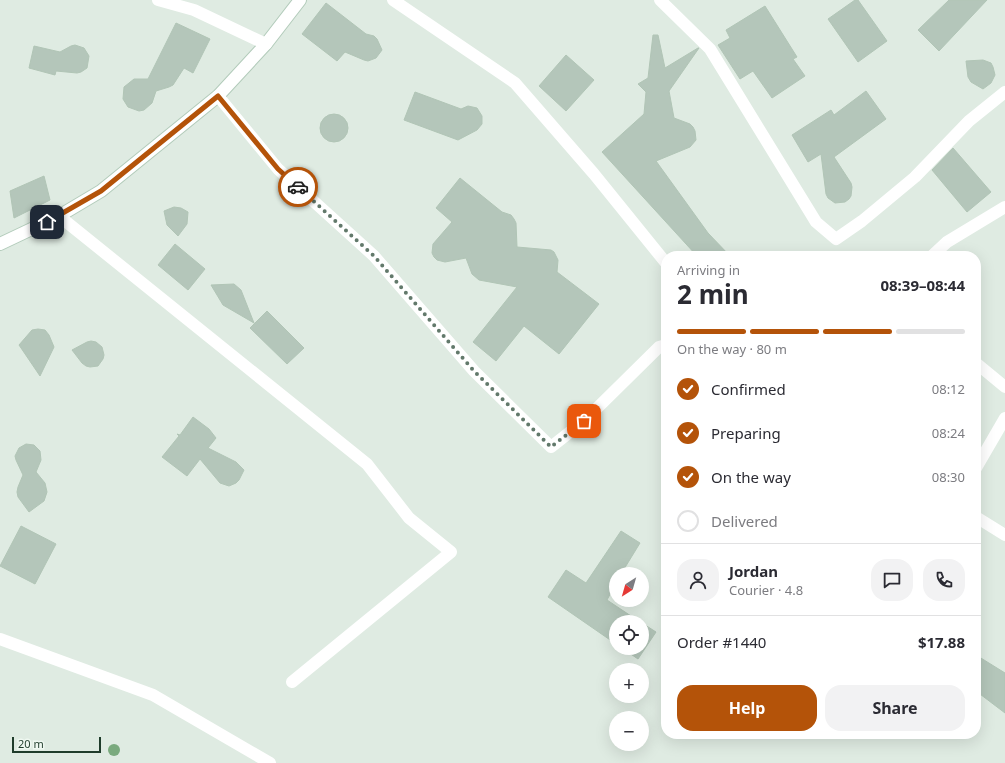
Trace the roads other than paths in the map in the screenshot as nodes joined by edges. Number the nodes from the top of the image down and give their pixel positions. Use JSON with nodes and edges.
{"nodes":[{"id":1,"x":158,"y":0,"type":"edge"},
{"id":2,"x":300,"y":0,"type":"edge"},
{"id":3,"x":393,"y":0,"type":"edge"},
{"id":4,"x":660,"y":0,"type":"edge"},
{"id":5,"x":266,"y":44,"type":"junction"},
{"id":6,"x":1005,"y":92,"type":"edge"},
{"id":7,"x":218,"y":96,"type":"junction"},
{"id":8,"x":1005,"y":207,"type":"edge"},
{"id":9,"x":59,"y":216,"type":"junction"},
{"id":10,"x":0,"y":244,"type":"edge"},
{"id":11,"x":937,"y":251,"type":"edge"},
{"id":12,"x":661,"y":257,"type":"edge"},
{"id":13,"x":661,"y":346,"type":"edge"},
{"id":14,"x":981,"y":367,"type":"edge"},
{"id":15,"x":1005,"y":387,"type":"edge"},
{"id":16,"x":1005,"y":418,"type":"edge"},
{"id":17,"x":981,"y":459,"type":"edge"},
{"id":18,"x":981,"y":520,"type":"edge"},
{"id":19,"x":1005,"y":535,"type":"edge"},
{"id":20,"x":0,"y":638,"type":"edge"},
{"id":21,"x":292,"y":682,"type":"dead end"},
{"id":22,"x":270,"y":763,"type":"edge"}],
"edges":[{"from":1,"to":5,"type":"street"},
{"from":2,"to":5,"type":"street"},
{"from":3,"to":12,"type":"street"},
{"from":4,"to":6,"type":"street"},
{"from":5,"to":7,"type":"street"},
{"from":7,"to":9,"type":"street"},
{"from":7,"to":13,"type":"street"},
{"from":8,"to":11,"type":"street"},
{"from":9,"to":10,"type":"street"},
{"from":9,"to":21,"type":"street"},
{"from":14,"to":15,"type":"street"},
{"from":16,"to":17,"type":"street"},
{"from":18,"to":19,"type":"street"},
{"from":20,"to":22,"type":"street"}]}
